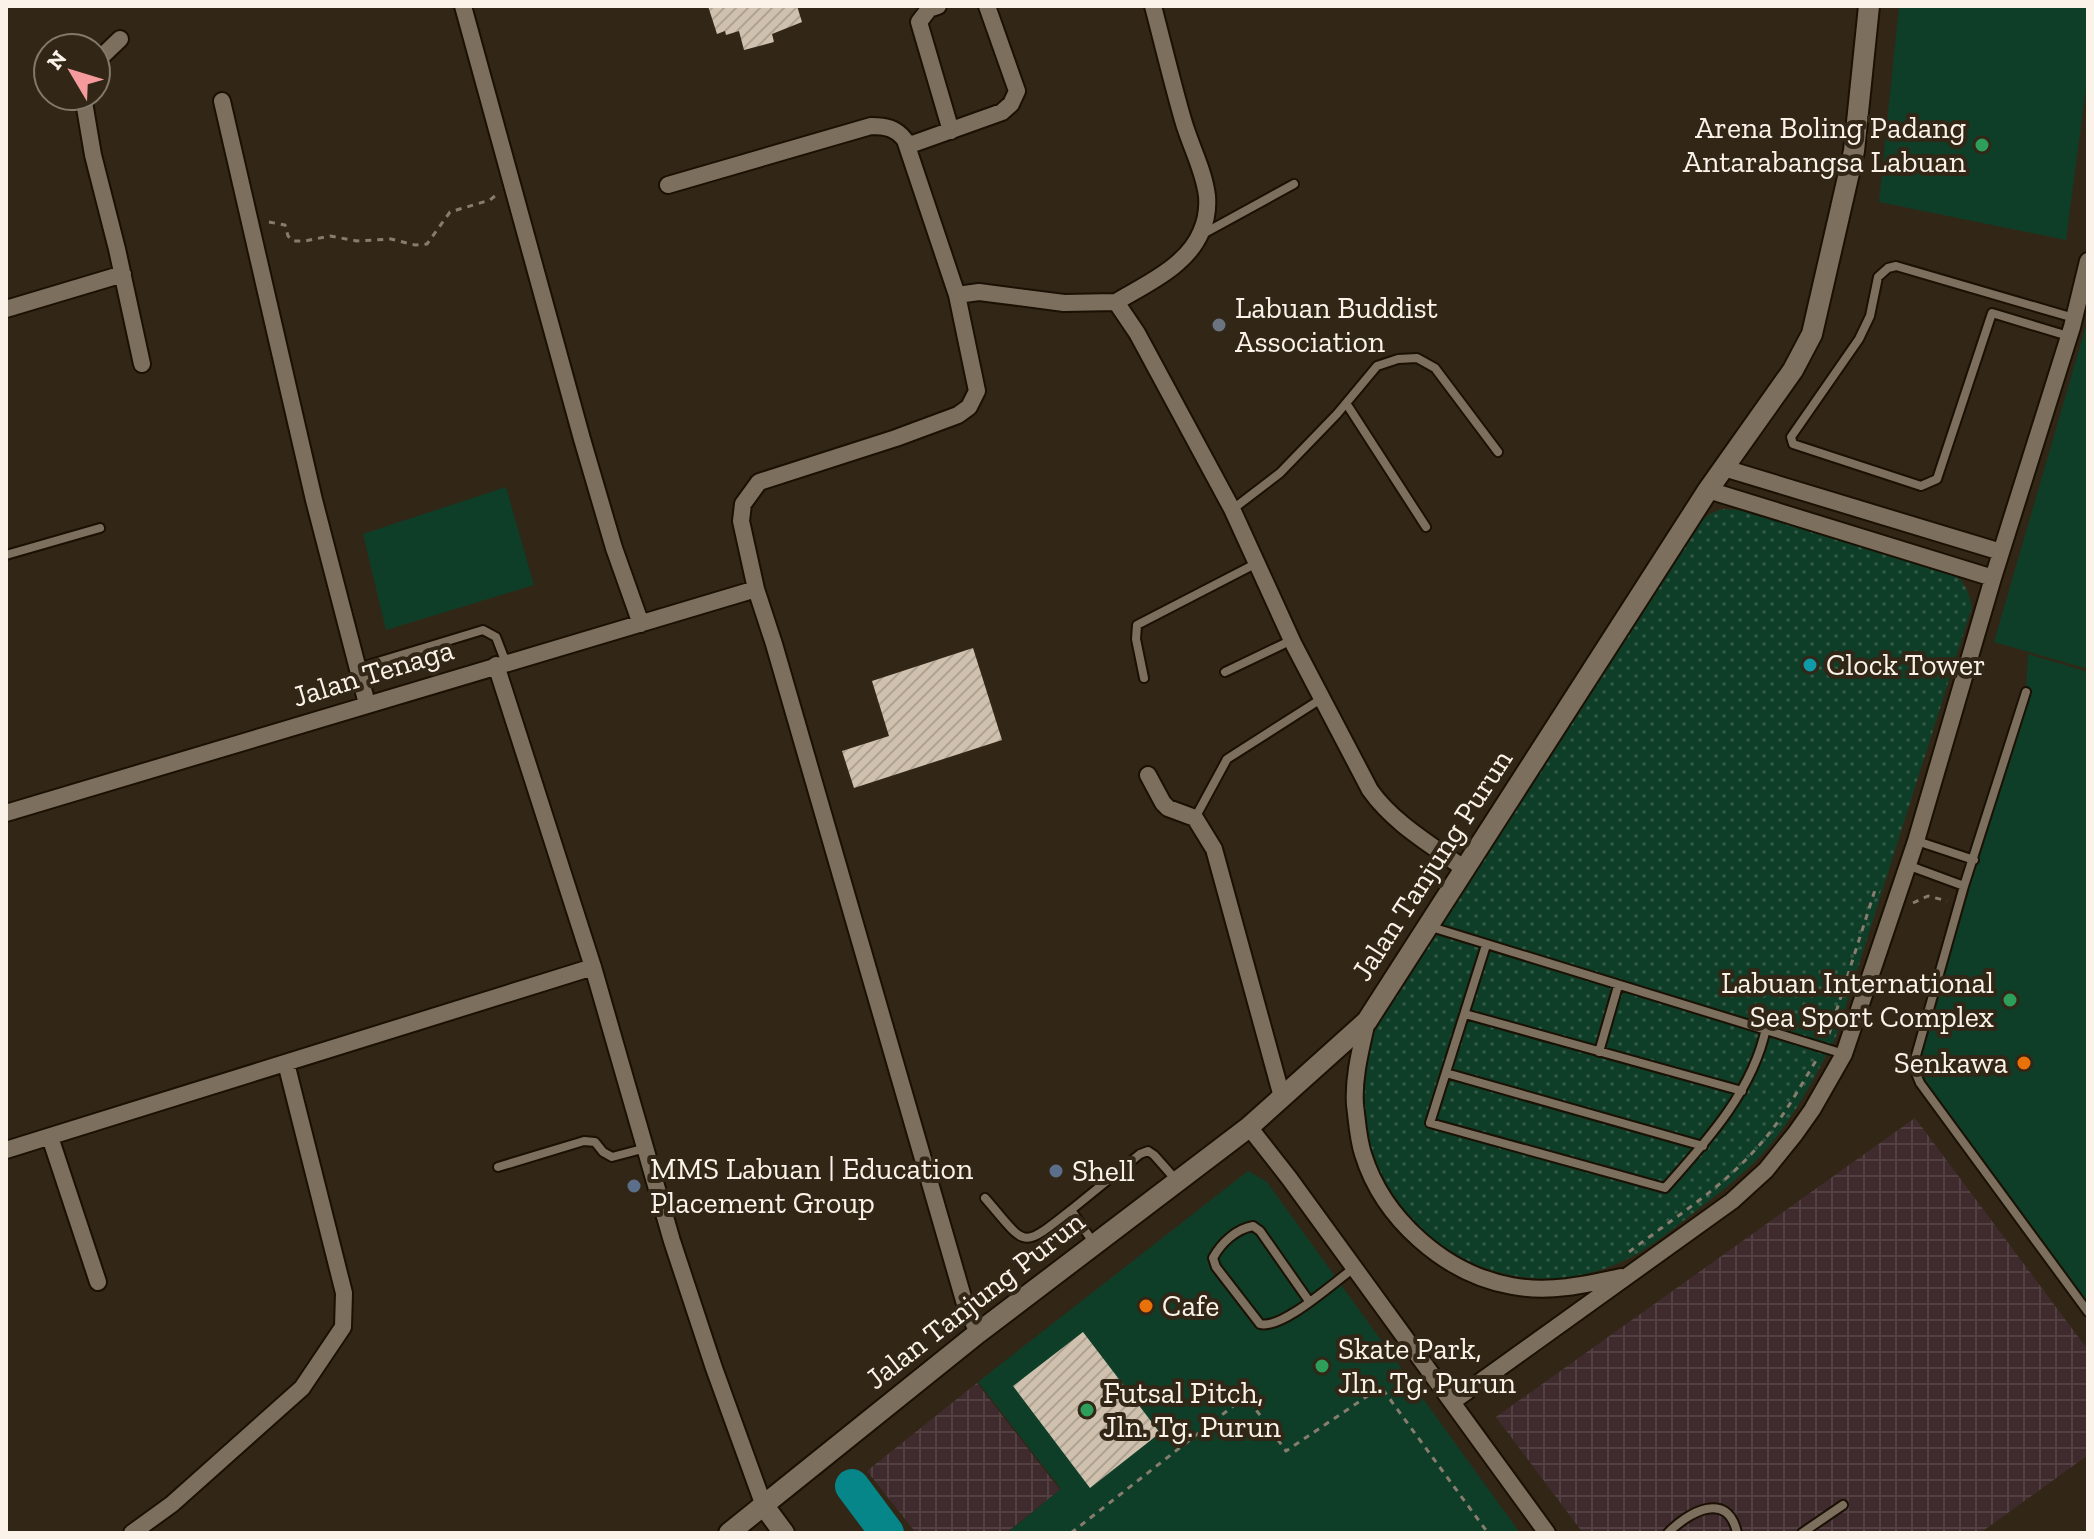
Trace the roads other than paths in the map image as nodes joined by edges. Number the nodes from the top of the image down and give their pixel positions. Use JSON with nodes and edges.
{"nodes":[{"id":1,"x":463,"y":6,"type":"edge"},
{"id":2,"x":938,"y":6,"type":"edge"},
{"id":3,"x":987,"y":6,"type":"edge"},
{"id":4,"x":1153,"y":6,"type":"edge"},
{"id":5,"x":1869,"y":6,"type":"edge"},
{"id":6,"x":120,"y":39,"type":"dead end"},
{"id":7,"x":112,"y":47,"type":"edge"},
{"id":8,"x":222,"y":101,"type":"dead end"},
{"id":9,"x":86,"y":112,"type":"edge"},
{"id":10,"x":951,"y":131,"type":"junction"},
{"id":11,"x":907,"y":146,"type":"junction"},
{"id":12,"x":1294,"y":184,"type":"dead end"},
{"id":13,"x":668,"y":185,"type":"dead end"},
{"id":14,"x":1200,"y":235,"type":"junction"},
{"id":15,"x":2088,"y":261,"type":"edge"},
{"id":16,"x":123,"y":274,"type":"junction"},
{"id":17,"x":957,"y":295,"type":"junction"},
{"id":18,"x":1998,"y":296,"type":"junction"},
{"id":19,"x":1116,"y":302,"type":"junction"},
{"id":20,"x":6,"y":309,"type":"edge"},
{"id":21,"x":1992,"y":313,"type":"junction"},
{"id":22,"x":2074,"y":318,"type":"junction"},
{"id":23,"x":2069,"y":337,"type":"junction"},
{"id":24,"x":142,"y":364,"type":"dead end"},
{"id":25,"x":1346,"y":403,"type":"junction"},
{"id":26,"x":1498,"y":452,"type":"dead end"},
{"id":27,"x":1724,"y":468,"type":"junction"},
{"id":28,"x":1708,"y":490,"type":"junction"},
{"id":29,"x":1232,"y":509,"type":"junction"},
{"id":30,"x":1426,"y":527,"type":"dead end"},
{"id":31,"x":100,"y":528,"type":"dead end"},
{"id":32,"x":2001,"y":552,"type":"junction"},
{"id":33,"x":6,"y":555,"type":"edge"},
{"id":34,"x":1257,"y":563,"type":"junction"},
{"id":35,"x":1993,"y":578,"type":"junction"},
{"id":36,"x":756,"y":589,"type":"junction"},
{"id":37,"x":641,"y":624,"type":"junction"},
{"id":38,"x":1292,"y":640,"type":"junction"},
{"id":39,"x":501,"y":664,"type":"junction"},
{"id":40,"x":358,"y":668,"type":"junction"},
{"id":41,"x":1225,"y":672,"type":"dead end"},
{"id":42,"x":1144,"y":678,"type":"dead end"},
{"id":43,"x":2026,"y":692,"type":"dead end"},
{"id":44,"x":1321,"y":699,"type":"junction"},
{"id":45,"x":367,"y":704,"type":"junction"},
{"id":46,"x":1148,"y":775,"type":"dead end"},
{"id":47,"x":6,"y":813,"type":"edge"},
{"id":48,"x":1195,"y":818,"type":"junction"},
{"id":49,"x":1916,"y":841,"type":"junction"},
{"id":50,"x":1974,"y":860,"type":"junction"},
{"id":51,"x":1906,"y":865,"type":"junction"},
{"id":52,"x":1466,"y":870,"type":"junction"},
{"id":53,"x":1964,"y":886,"type":"junction"},
{"id":54,"x":1427,"y":926,"type":"junction"},
{"id":55,"x":1486,"y":945,"type":"junction"},
{"id":56,"x":593,"y":967,"type":"junction"},
{"id":57,"x":1618,"y":986,"type":"junction"},
{"id":58,"x":1465,"y":1014,"type":"junction"},
{"id":59,"x":1367,"y":1021,"type":"junction"},
{"id":60,"x":1766,"y":1028,"type":"junction"},
{"id":61,"x":1599,"y":1052,"type":"junction"},
{"id":62,"x":1844,"y":1054,"type":"junction"},
{"id":63,"x":286,"y":1063,"type":"junction"},
{"id":64,"x":1446,"y":1073,"type":"junction"},
{"id":65,"x":1742,"y":1091,"type":"junction"},
{"id":66,"x":1282,"y":1097,"type":"junction"},
{"id":67,"x":1249,"y":1127,"type":"junction"},
{"id":68,"x":50,"y":1137,"type":"junction"},
{"id":69,"x":1703,"y":1146,"type":"junction"},
{"id":70,"x":646,"y":1147,"type":"junction"},
{"id":71,"x":6,"y":1150,"type":"edge"},
{"id":72,"x":498,"y":1167,"type":"dead end"},
{"id":73,"x":1177,"y":1181,"type":"junction"},
{"id":74,"x":985,"y":1198,"type":"dead end"},
{"id":75,"x":1071,"y":1210,"type":"junction"},
{"id":76,"x":1095,"y":1246,"type":"junction"},
{"id":77,"x":1354,"y":1267,"type":"junction"},
{"id":78,"x":1631,"y":1275,"type":"junction"},
{"id":79,"x":98,"y":1282,"type":"dead end"},
{"id":80,"x":1309,"y":1301,"type":"junction"},
{"id":81,"x":2088,"y":1312,"type":"edge"},
{"id":82,"x":978,"y":1333,"type":"junction"},
{"id":83,"x":1452,"y":1402,"type":"junction"},
{"id":84,"x":1843,"y":1505,"type":"dead end"},
{"id":85,"x":764,"y":1506,"type":"junction"},
{"id":86,"x":1544,"y":1530,"type":"edge"},
{"id":87,"x":132,"y":1533,"type":"edge"},
{"id":88,"x":729,"y":1533,"type":"edge"},
{"id":89,"x":784,"y":1533,"type":"edge"},
{"id":90,"x":1668,"y":1533,"type":"edge"},
{"id":91,"x":1737,"y":1533,"type":"edge"},
{"id":92,"x":1802,"y":1533,"type":"edge"}],
"edges":[{"from":1,"to":37,"type":"street"},
{"from":2,"to":10,"type":"street"},
{"from":3,"to":10,"type":"street"},
{"from":4,"to":14,"type":"street"},
{"from":5,"to":27,"type":"street","name":"Jalan Tanjung Purun"},
{"from":6,"to":7,"type":"street"},
{"from":8,"to":40,"type":"street"},
{"from":9,"to":16,"type":"street"},
{"from":10,"to":11,"type":"street"},
{"from":11,"to":13,"type":"street"},
{"from":11,"to":17,"type":"street"},
{"from":12,"to":14,"type":"lane"},
{"from":14,"to":19,"type":"street"},
{"from":15,"to":22,"type":"street"},
{"from":16,"to":20,"type":"street"},
{"from":16,"to":24,"type":"street"},
{"from":17,"to":19,"type":"street"},
{"from":17,"to":36,"type":"street"},
{"from":18,"to":21,"type":"lane"},
{"from":18,"to":21,"type":"lane"},
{"from":18,"to":22,"type":"lane"},
{"from":19,"to":29,"type":"street"},
{"from":21,"to":23,"type":"lane"},
{"from":22,"to":23,"type":"street"},
{"from":23,"to":32,"type":"street"},
{"from":25,"to":26,"type":"lane"},
{"from":25,"to":29,"type":"lane"},
{"from":25,"to":30,"type":"lane"},
{"from":27,"to":28,"type":"street","name":"Jalan Tanjung Purun"},
{"from":27,"to":32,"type":"street"},
{"from":28,"to":35,"type":"street"},
{"from":28,"to":52,"type":"street","name":"Jalan Tanjung Purun"},
{"from":29,"to":34,"type":"street"},
{"from":31,"to":33,"type":"lane"},
{"from":32,"to":35,"type":"street"},
{"from":34,"to":38,"type":"street"},
{"from":34,"to":42,"type":"lane"},
{"from":35,"to":49,"type":"street"},
{"from":36,"to":37,"type":"street","name":"Jalan Tenaga"},
{"from":36,"to":82,"type":"street"},
{"from":37,"to":39,"type":"street","name":"Jalan Tenaga"},
{"from":38,"to":41,"type":"lane"},
{"from":38,"to":44,"type":"street"},
{"from":39,"to":40,"type":"lane"},
{"from":39,"to":45,"type":"street","name":"Jalan Tenaga"},
{"from":39,"to":56,"type":"street"},
{"from":40,"to":45,"type":"street"},
{"from":43,"to":50,"type":"lane"},
{"from":44,"to":48,"type":"lane"},
{"from":44,"to":52,"type":"street"},
{"from":45,"to":47,"type":"street","name":"Jalan Tenaga"},
{"from":46,"to":48,"type":"street"},
{"from":48,"to":66,"type":"street"},
{"from":49,"to":50,"type":"lane"},
{"from":49,"to":51,"type":"street"},
{"from":50,"to":53,"type":"lane"},
{"from":51,"to":53,"type":"lane"},
{"from":51,"to":62,"type":"street"},
{"from":52,"to":54,"type":"street","name":"Jalan Tanjung Purun"},
{"from":53,"to":81,"type":"lane"},
{"from":54,"to":55,"type":"lane"},
{"from":54,"to":59,"type":"street","name":"Jalan Tanjung Purun"},
{"from":55,"to":57,"type":"lane"},
{"from":55,"to":58,"type":"lane"},
{"from":56,"to":63,"type":"street"},
{"from":56,"to":70,"type":"street"},
{"from":57,"to":60,"type":"lane"},
{"from":57,"to":61,"type":"lane"},
{"from":58,"to":61,"type":"lane"},
{"from":58,"to":64,"type":"lane"},
{"from":59,"to":66,"type":"street","name":"Jalan Tanjung Purun"},
{"from":59,"to":78,"type":"street"},
{"from":60,"to":62,"type":"lane"},
{"from":60,"to":65,"type":"lane"},
{"from":61,"to":65,"type":"lane"},
{"from":62,"to":78,"type":"street"},
{"from":63,"to":68,"type":"street"},
{"from":63,"to":87,"type":"street"},
{"from":64,"to":69,"type":"lane"},
{"from":64,"to":69,"type":"lane"},
{"from":65,"to":69,"type":"lane"},
{"from":66,"to":67,"type":"street","name":"Jalan Tanjung Purun"},
{"from":67,"to":73,"type":"street","name":"Jalan Tanjung Purun"},
{"from":67,"to":77,"type":"street"},
{"from":68,"to":71,"type":"street"},
{"from":68,"to":79,"type":"street"},
{"from":70,"to":72,"type":"lane"},
{"from":70,"to":85,"type":"street"},
{"from":73,"to":75,"type":"lane"},
{"from":73,"to":76,"type":"street","name":"Jalan Tanjung Purun"},
{"from":74,"to":75,"type":"lane"},
{"from":75,"to":76,"type":"lane"},
{"from":76,"to":82,"type":"street","name":"Jalan Tanjung Purun"},
{"from":77,"to":80,"type":"lane"},
{"from":77,"to":83,"type":"street"},
{"from":78,"to":83,"type":"street"},
{"from":80,"to":80,"type":"lane"},
{"from":82,"to":85,"type":"street","name":"Jalan Tanjung Purun"},
{"from":83,"to":86,"type":"street"},
{"from":84,"to":92,"type":"lane"},
{"from":85,"to":88,"type":"street","name":"Jalan Tanjung Purun"},
{"from":85,"to":89,"type":"street"},
{"from":90,"to":91,"type":"lane"}]}
